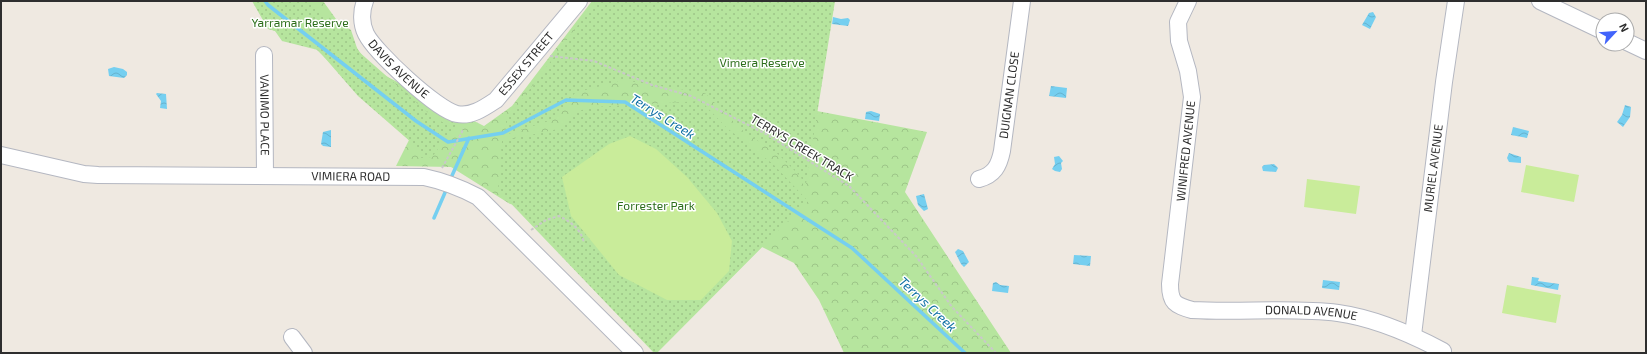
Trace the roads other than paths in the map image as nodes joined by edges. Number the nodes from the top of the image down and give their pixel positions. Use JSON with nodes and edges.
{"nodes":[{"id":1,"x":365,"y":1,"type":"edge"},
{"id":2,"x":579,"y":1,"type":"edge"},
{"id":3,"x":1022,"y":1,"type":"edge"},
{"id":4,"x":1188,"y":1,"type":"edge"},
{"id":5,"x":1456,"y":1,"type":"edge"},
{"id":6,"x":1540,"y":1,"type":"edge"},
{"id":7,"x":1595,"y":27,"type":"edge"},
{"id":8,"x":1635,"y":46,"type":"edge"},
{"id":9,"x":1646,"y":51,"type":"edge"},
{"id":10,"x":264,"y":55,"type":"dead end"},
{"id":11,"x":465,"y":115,"type":"joint"},
{"id":12,"x":1,"y":155,"type":"edge"},
{"id":13,"x":265,"y":176,"type":"junction"},
{"id":14,"x":979,"y":180,"type":"dead end"},
{"id":15,"x":1175,"y":303,"type":"joint"},
{"id":16,"x":1413,"y":335,"type":"junction"},
{"id":17,"x":292,"y":337,"type":"dead end"},
{"id":18,"x":629,"y":350,"type":"edge"},
{"id":19,"x":1443,"y":351,"type":"dead end"},
{"id":20,"x":304,"y":353,"type":"edge"}],
"edges":[{"from":1,"to":11,"type":"street","name":"DAVIS AVENUE"},
{"from":2,"to":11,"type":"street","name":"ESSEX STREET"},
{"from":3,"to":14,"type":"street","name":"DUIGNAN CLOSE"},
{"from":4,"to":15,"type":"street","name":"WINIFRED AVENUE"},
{"from":5,"to":16,"type":"street","name":"MURIEL AVENUE"},
{"from":6,"to":7,"type":"street"},
{"from":8,"to":9,"type":"street"},
{"from":10,"to":13,"type":"street","name":"VANIMO PLACE"},
{"from":12,"to":13,"type":"street","name":"VIMIERA ROAD"},
{"from":13,"to":18,"type":"street","name":"VIMIERA ROAD"},
{"from":15,"to":16,"type":"street","name":"DONALD AVENUE"},
{"from":16,"to":19,"type":"street","name":"DONALD AVENUE"},
{"from":17,"to":20,"type":"street"}]}
